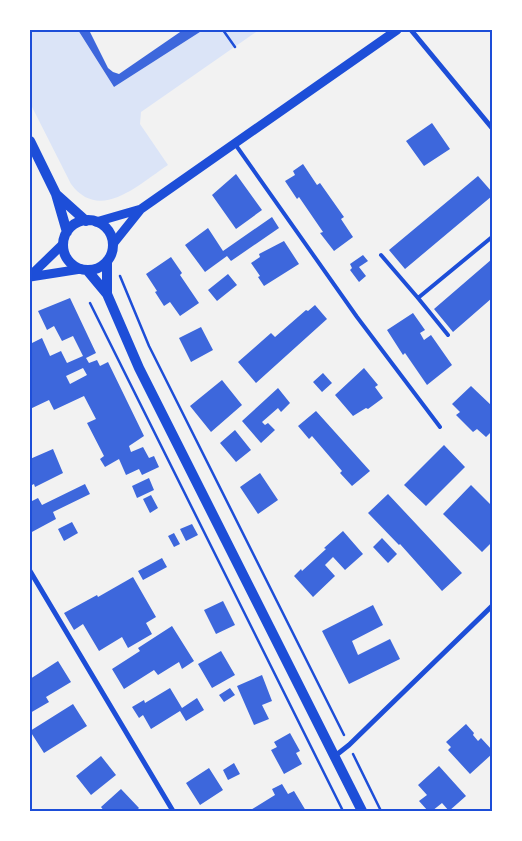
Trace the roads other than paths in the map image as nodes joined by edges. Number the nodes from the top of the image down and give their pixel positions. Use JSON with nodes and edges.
{"nodes":[{"id":1,"x":398,"y":30,"type":"edge"},
{"id":2,"x":411,"y":30,"type":"edge"},
{"id":3,"x":492,"y":128,"type":"edge"},
{"id":4,"x":30,"y":141,"type":"edge"},
{"id":5,"x":235,"y":144,"type":"junction"},
{"id":6,"x":56,"y":194,"type":"junction"},
{"id":7,"x":141,"y":209,"type":"junction"},
{"id":8,"x":91,"y":221,"type":"junction"},
{"id":9,"x":67,"y":232,"type":"junction"},
{"id":10,"x":492,"y":237,"type":"edge"},
{"id":11,"x":63,"y":244,"type":"junction"},
{"id":12,"x":113,"y":244,"type":"junction"},
{"id":13,"x":381,"y":255,"type":"dead end"},
{"id":14,"x":107,"y":261,"type":"junction"},
{"id":15,"x":84,"y":270,"type":"junction"},
{"id":16,"x":30,"y":277,"type":"edge"},
{"id":17,"x":107,"y":294,"type":"junction"},
{"id":18,"x":418,"y":298,"type":"junction"},
{"id":19,"x":448,"y":335,"type":"dead end"},
{"id":20,"x":440,"y":427,"type":"dead end"},
{"id":21,"x":30,"y":571,"type":"edge"},
{"id":22,"x":492,"y":606,"type":"edge"},
{"id":23,"x":335,"y":756,"type":"junction"},
{"id":24,"x":173,"y":811,"type":"edge"},
{"id":25,"x":362,"y":811,"type":"edge"}],
"edges":[{"from":1,"to":5,"type":"street"},
{"from":2,"to":3,"type":"street"},
{"from":4,"to":6,"type":"main road"},
{"from":5,"to":7,"type":"street"},
{"from":5,"to":20,"type":"lane"},
{"from":6,"to":8,"type":"main road"},
{"from":6,"to":9,"type":"main road"},
{"from":7,"to":8,"type":"street"},
{"from":7,"to":12,"type":"street"},
{"from":8,"to":9,"type":"main road"},
{"from":8,"to":12,"type":"main road"},
{"from":9,"to":11,"type":"main road"},
{"from":10,"to":18,"type":"lane"},
{"from":11,"to":15,"type":"main road"},
{"from":11,"to":16,"type":"street"},
{"from":12,"to":14,"type":"main road"},
{"from":13,"to":18,"type":"lane"},
{"from":14,"to":15,"type":"main road"},
{"from":14,"to":17,"type":"main road"},
{"from":15,"to":16,"type":"street"},
{"from":15,"to":17,"type":"main road"},
{"from":17,"to":23,"type":"main road"},
{"from":18,"to":19,"type":"lane"},
{"from":21,"to":24,"type":"street"},
{"from":22,"to":23,"type":"street"},
{"from":23,"to":25,"type":"main road"}]}
